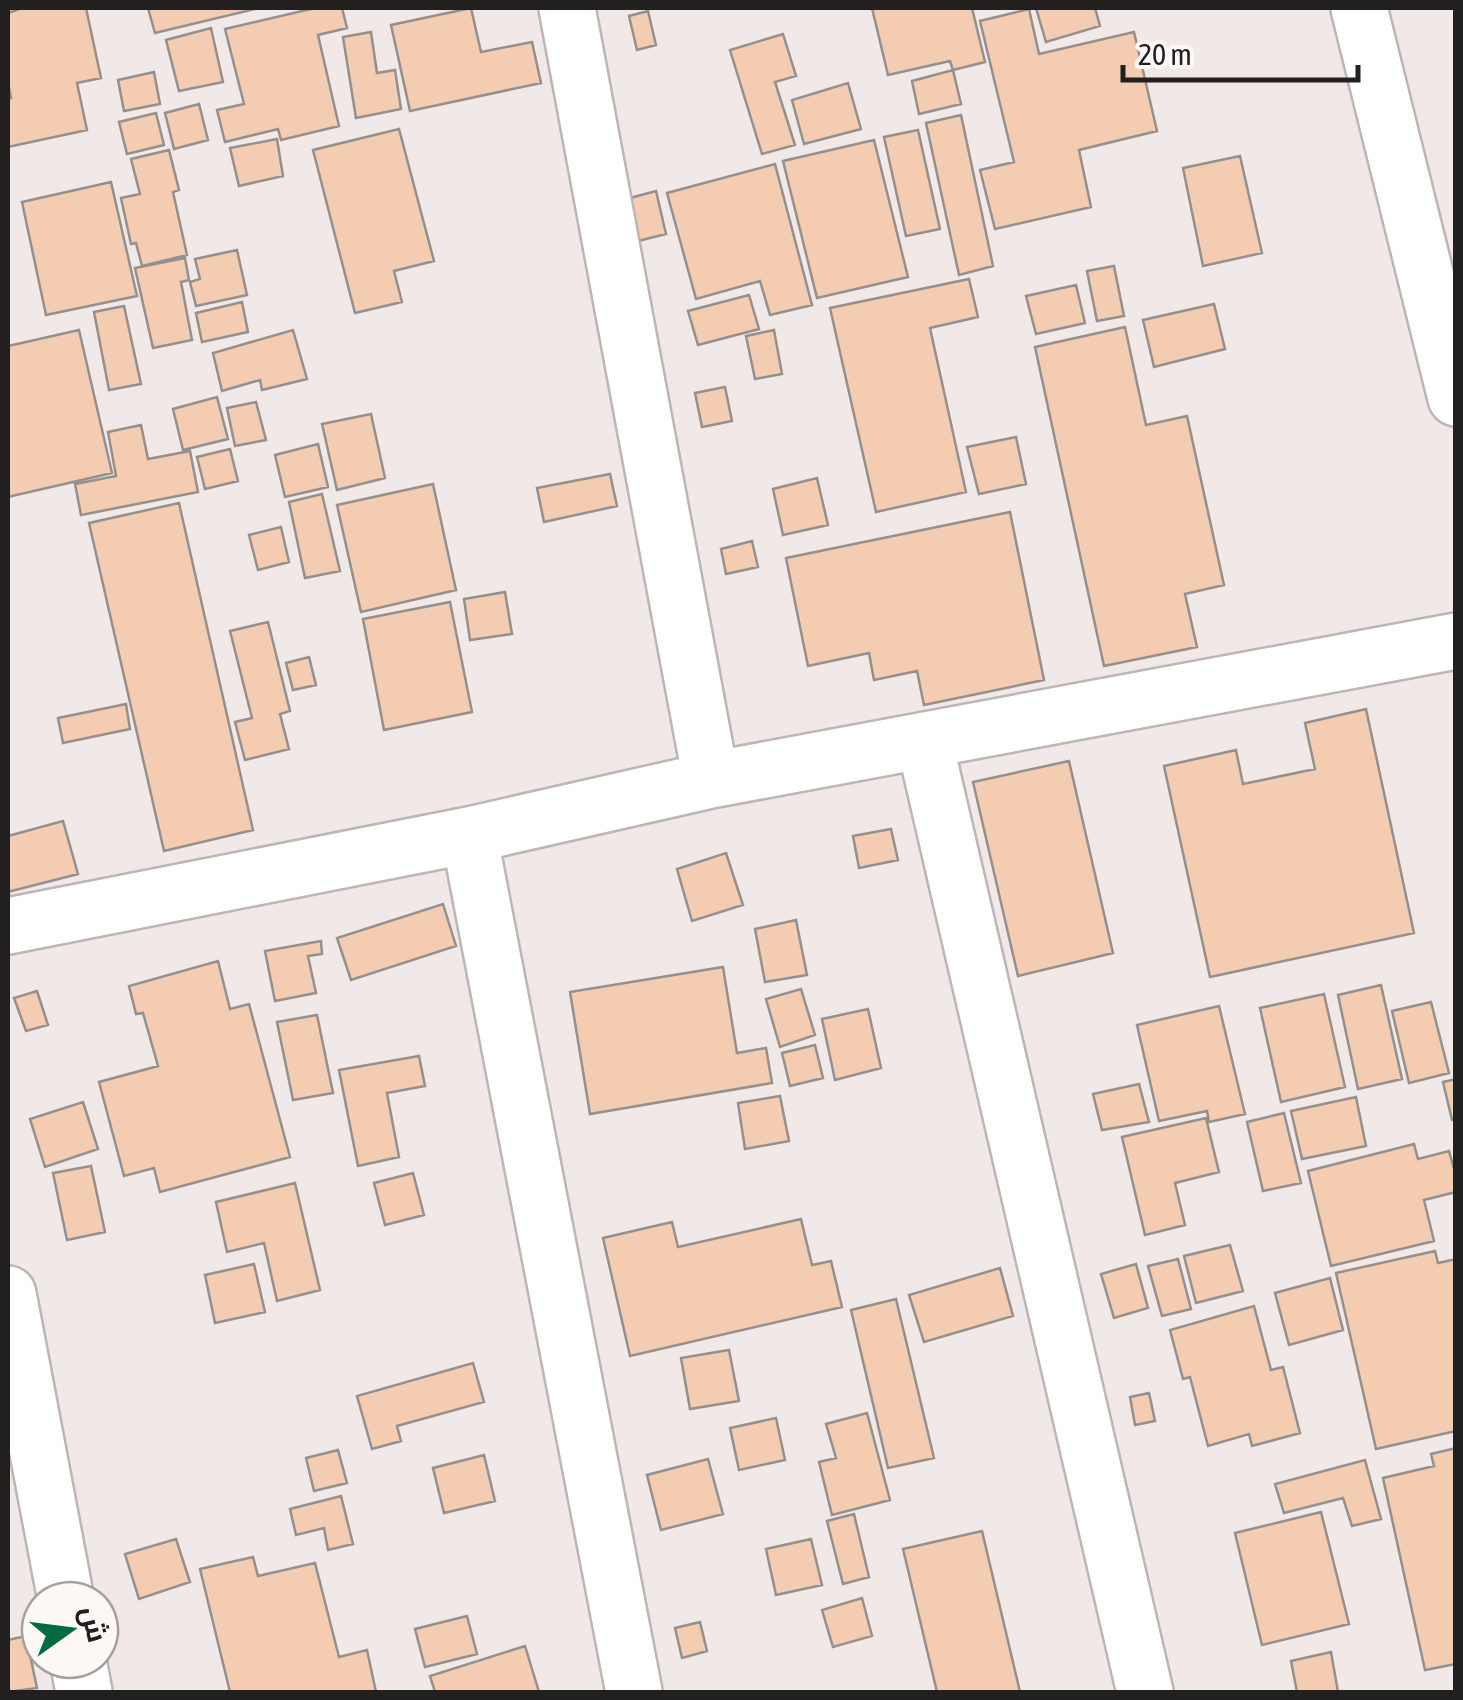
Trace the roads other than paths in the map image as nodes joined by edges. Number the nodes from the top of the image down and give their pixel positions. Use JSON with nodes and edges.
{"nodes":[{"id":1,"x":567,"y":8,"type":"edge"},
{"id":2,"x":1359,"y":8,"type":"edge"},
{"id":3,"x":1456,"y":398,"type":"edge"},
{"id":4,"x":1456,"y":641,"type":"edge"},
{"id":5,"x":924,"y":740,"type":"junction"},
{"id":6,"x":711,"y":780,"type":"junction"},
{"id":7,"x":469,"y":835,"type":"junction"},
{"id":8,"x":8,"y":926,"type":"edge"},
{"id":9,"x":8,"y":1294,"type":"edge"},
{"id":10,"x":62,"y":1580,"type":"edge"},
{"id":11,"x":634,"y":1692,"type":"edge"},
{"id":12,"x":1146,"y":1692,"type":"edge"}],
"edges":[{"from":1,"to":6,"type":"street"},
{"from":2,"to":3,"type":"street"},
{"from":4,"to":5,"type":"street"},
{"from":5,"to":6,"type":"street"},
{"from":5,"to":12,"type":"street"},
{"from":6,"to":7,"type":"street"},
{"from":7,"to":8,"type":"street"},
{"from":7,"to":11,"type":"street"},
{"from":9,"to":10,"type":"street"}]}
